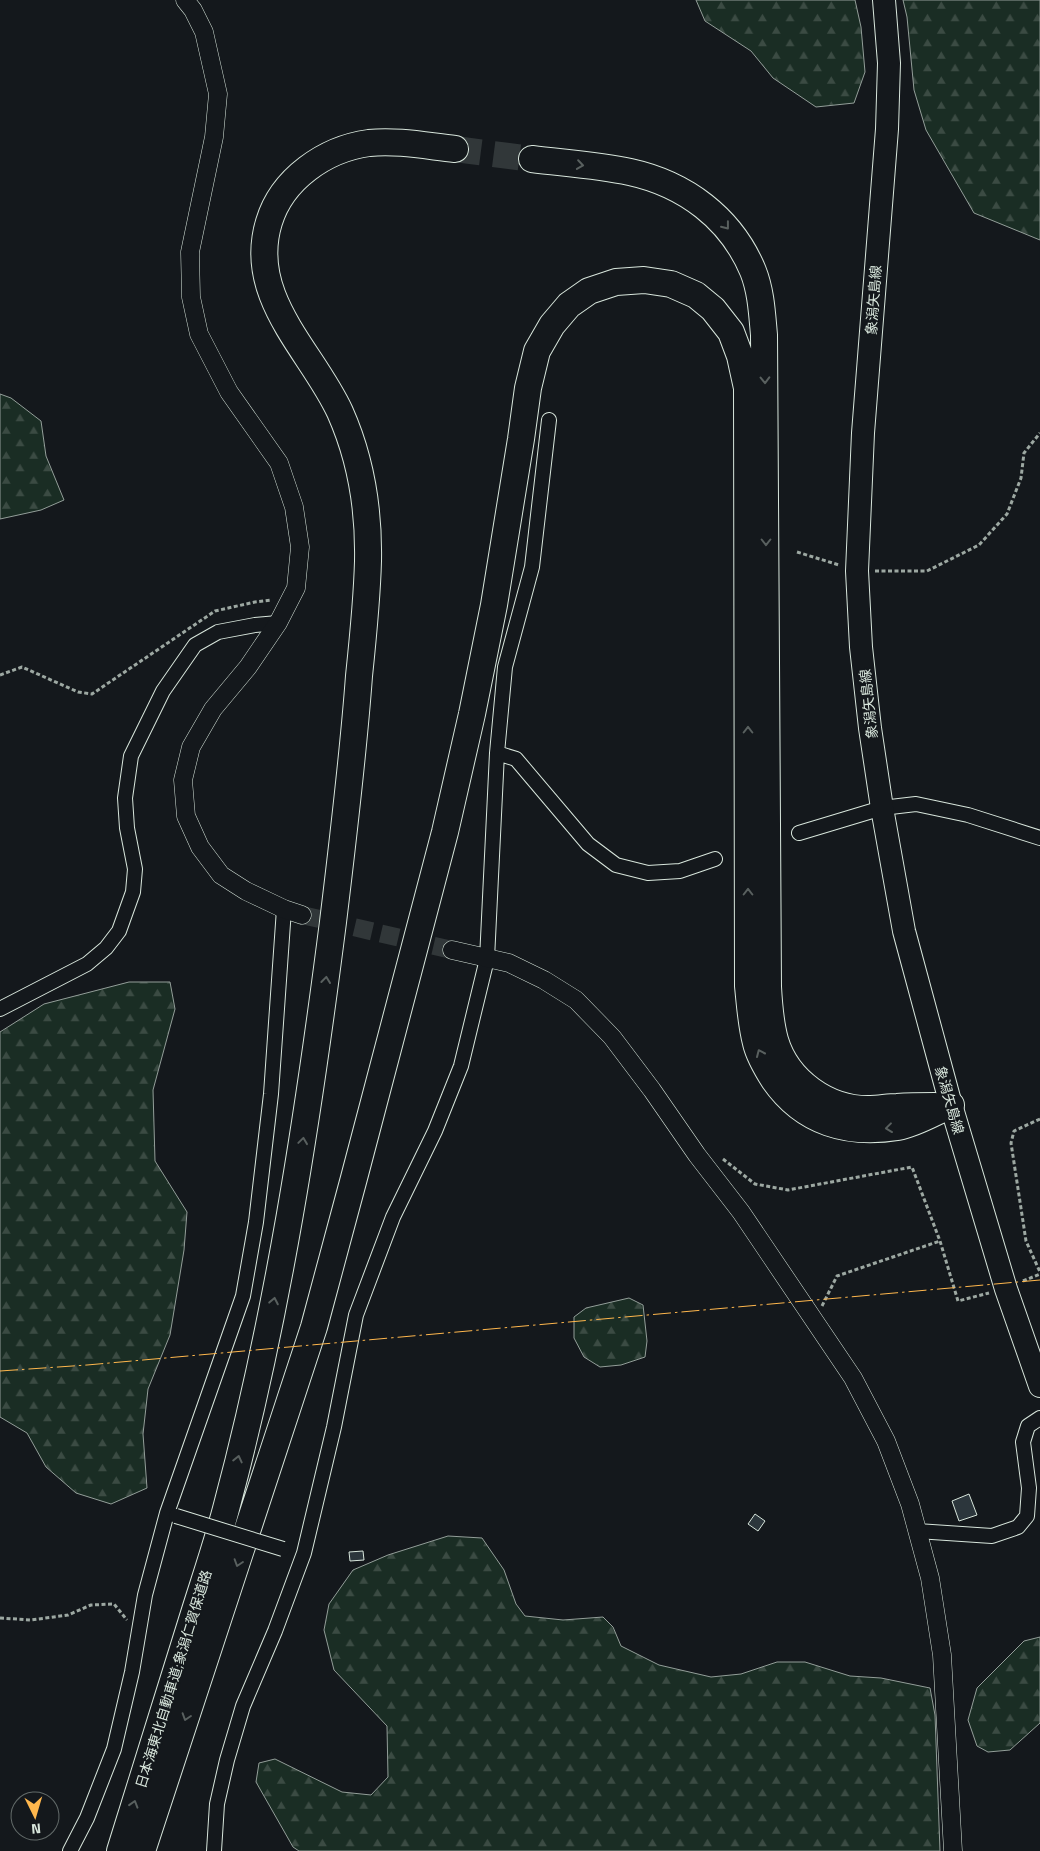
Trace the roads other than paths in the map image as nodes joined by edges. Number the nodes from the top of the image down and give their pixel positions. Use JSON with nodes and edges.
{"nodes":[{"id":1,"x":185,"y":0,"type":"edge"},
{"id":2,"x":884,"y":0,"type":"edge"},
{"id":3,"x":454,"y":149,"type":"tunnel mouth"},
{"id":4,"x":532,"y":159,"type":"tunnel mouth"},
{"id":5,"x":549,"y":420,"type":"dead end"},
{"id":6,"x":278,"y":623,"type":"junction"},
{"id":7,"x":497,"y":753,"type":"junction"},
{"id":8,"x":882,"y":808,"type":"junction"},
{"id":9,"x":799,"y":833,"type":"dead end"},
{"id":10,"x":1040,"y":838,"type":"edge"},
{"id":11,"x":714,"y":860,"type":"dead end"},
{"id":12,"x":284,"y":909,"type":"junction"},
{"id":13,"x":302,"y":915,"type":"tunnel mouth"},
{"id":14,"x":452,"y":950,"type":"tunnel mouth"},
{"id":15,"x":487,"y":959,"type":"junction"},
{"id":16,"x":0,"y":1009,"type":"edge"},
{"id":17,"x":951,"y":1105,"type":"junction"},
{"id":18,"x":1040,"y":1386,"type":"edge"},
{"id":19,"x":1040,"y":1418,"type":"edge"},
{"id":20,"x":172,"y":1515,"type":"junction"},
{"id":21,"x":917,"y":1531,"type":"junction"},
{"id":22,"x":304,"y":1553,"type":"junction"},
{"id":23,"x":70,"y":1851,"type":"edge"},
{"id":24,"x":120,"y":1851,"type":"edge"},
{"id":25,"x":142,"y":1851,"type":"edge"},
{"id":26,"x":214,"y":1851,"type":"edge"},
{"id":27,"x":953,"y":1851,"type":"edge"}],
"edges":[{"from":1,"to":6,"type":"street"},
{"from":2,"to":8,"type":"main road","name":"象潟矢島線"},
{"from":24,"to":3,"type":"highway","name":"日本海東北自動車道;象潟仁賀保道路","one_way":true},
{"from":4,"to":17,"type":"highway","one_way":true},
{"from":5,"to":7,"type":"street"},
{"from":6,"to":12,"type":"street"},
{"from":6,"to":16,"type":"street"},
{"from":7,"to":11,"type":"street"},
{"from":7,"to":15,"type":"street"},
{"from":8,"to":9,"type":"street"},
{"from":8,"to":10,"type":"street"},
{"from":8,"to":17,"type":"main road","name":"象潟矢島線"},
{"from":12,"to":13,"type":"street"},
{"from":12,"to":20,"type":"street"},
{"from":14,"to":15,"type":"street"},
{"from":15,"to":21,"type":"street"},
{"from":15,"to":22,"type":"street"},
{"from":17,"to":18,"type":"main road","name":"象潟矢島線"},
{"from":17,"to":25,"type":"highway","name":"日本海東北自動車道;象潟仁賀保道路","one_way":true},
{"from":19,"to":21,"type":"street"},
{"from":20,"to":22,"type":"street","bridge":true},
{"from":20,"to":23,"type":"street"},
{"from":21,"to":27,"type":"street"},
{"from":22,"to":26,"type":"street"}]}
